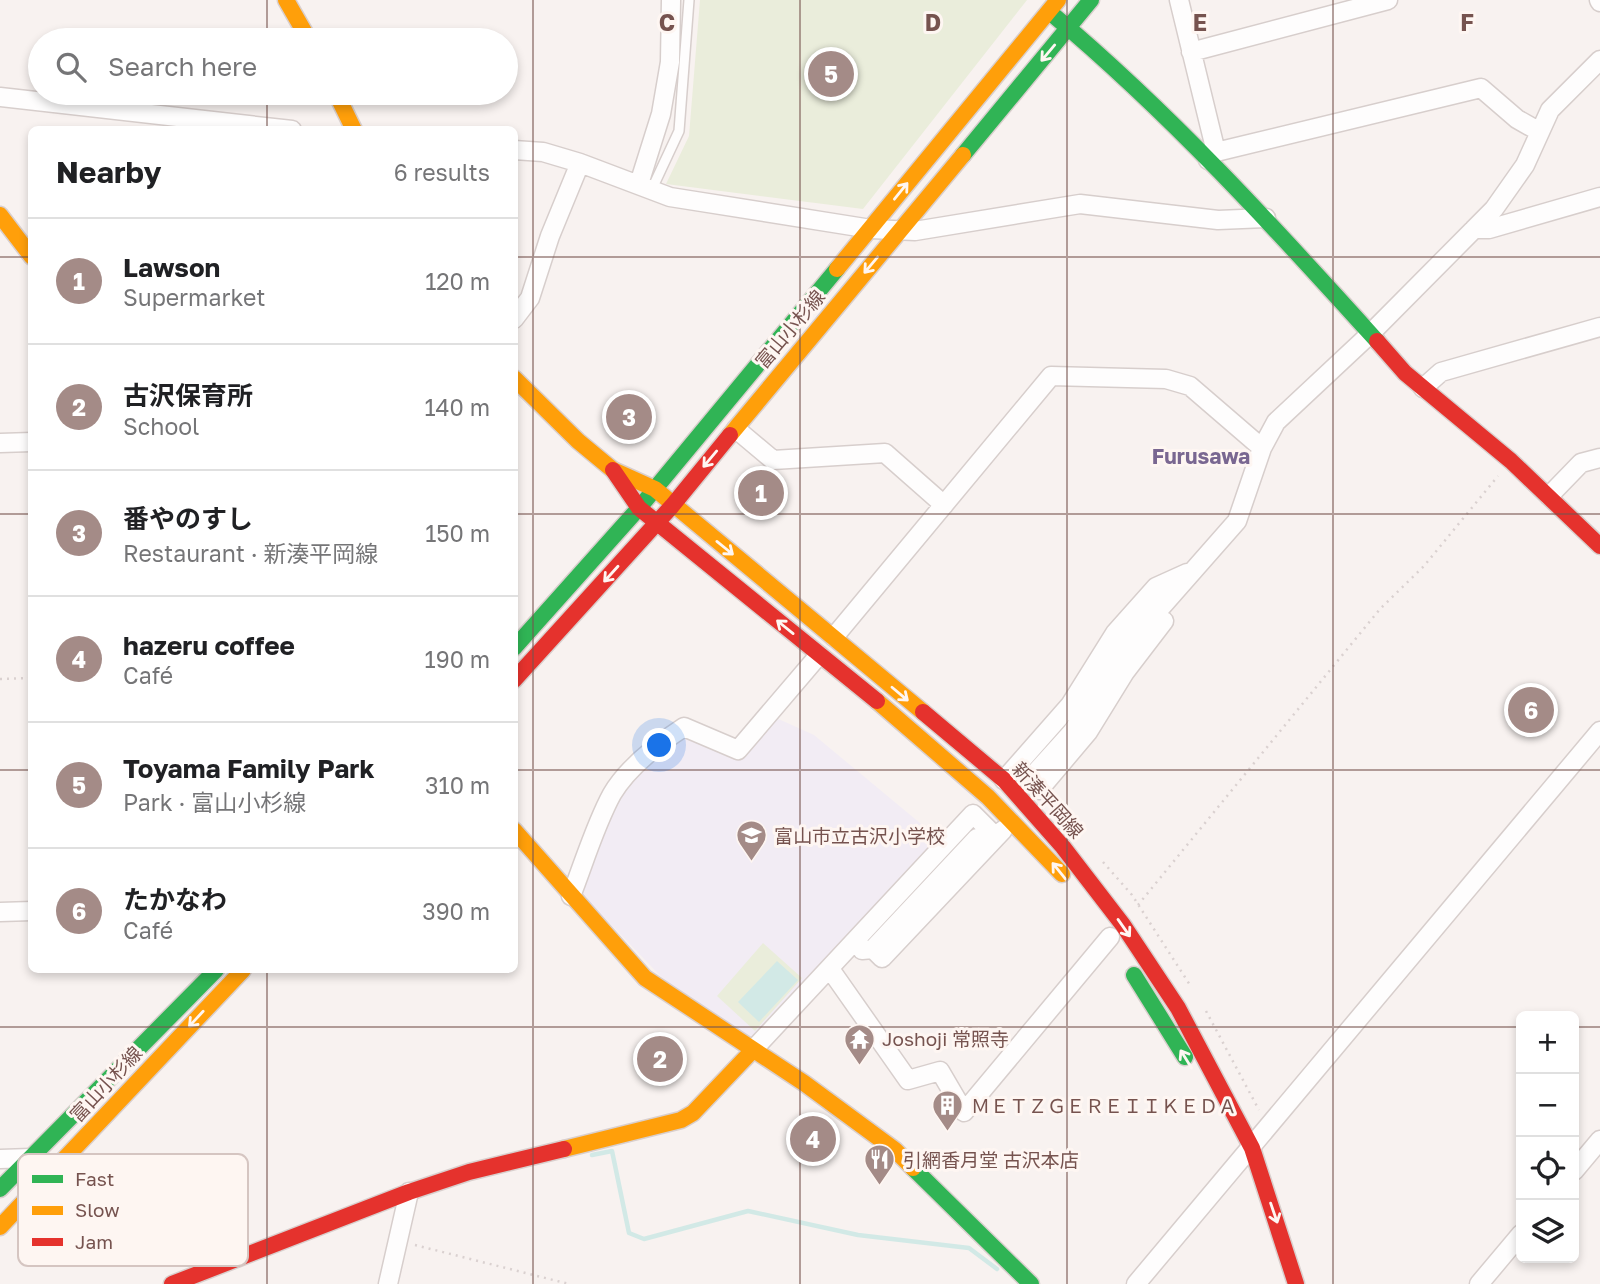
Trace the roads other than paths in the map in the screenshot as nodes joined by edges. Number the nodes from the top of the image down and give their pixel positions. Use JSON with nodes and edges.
{"nodes":[{"id":1,"x":286,"y":0,"type":"edge"},
{"id":2,"x":671,"y":0,"type":"edge"},
{"id":3,"x":689,"y":0,"type":"edge"},
{"id":4,"x":1091,"y":0,"type":"edge"},
{"id":5,"x":1179,"y":0,"type":"edge"},
{"id":6,"x":1388,"y":0,"type":"edge"},
{"id":7,"x":1049,"y":6,"type":"edge"},
{"id":8,"x":302,"y":28,"type":"edge"},
{"id":9,"x":1069,"y":29,"type":"junction"},
{"id":10,"x":1191,"y":52,"type":"junction"},
{"id":11,"x":1600,"y":60,"type":"edge"},
{"id":12,"x":0,"y":97,"type":"edge"},
{"id":13,"x":28,"y":100,"type":"edge"},
{"id":14,"x":71,"y":105,"type":"edge"},
{"id":15,"x":342,"y":105,"type":"edge"},
{"id":16,"x":257,"y":126,"type":"edge"},
{"id":17,"x":352,"y":126,"type":"edge"},
{"id":18,"x":1540,"y":132,"type":"junction"},
{"id":19,"x":518,"y":150,"type":"edge"},
{"id":20,"x":1212,"y":156,"type":"junction"},
{"id":21,"x":580,"y":163,"type":"junction"},
{"id":22,"x":645,"y":187,"type":"junction"},
{"id":23,"x":1600,"y":197,"type":"edge"},
{"id":24,"x":0,"y":215,"type":"edge"},
{"id":25,"x":1266,"y":218,"type":"junction"},
{"id":26,"x":871,"y":229,"type":"junction"},
{"id":27,"x":1474,"y":229,"type":"junction"},
{"id":28,"x":898,"y":231,"type":"junction"},
{"id":29,"x":28,"y":252,"type":"edge"},
{"id":30,"x":518,"y":314,"type":"edge"},
{"id":31,"x":1600,"y":327,"type":"edge"},
{"id":32,"x":1369,"y":335,"type":"junction"},
{"id":33,"x":518,"y":381,"type":"edge"},
{"id":34,"x":1423,"y":388,"type":"junction"},
{"id":35,"x":736,"y":429,"type":"junction"},
{"id":36,"x":28,"y":442,"type":"edge"},
{"id":37,"x":0,"y":443,"type":"edge"},
{"id":38,"x":1262,"y":448,"type":"junction"},
{"id":39,"x":1600,"y":458,"type":"edge"},
{"id":40,"x":613,"y":470,"type":"junction"},
{"id":41,"x":655,"y":489,"type":"junction"},
{"id":42,"x":1549,"y":496,"type":"junction"},
{"id":43,"x":944,"y":505,"type":"junction"},
{"id":44,"x":672,"y":506,"type":"junction"},
{"id":45,"x":639,"y":508,"type":"junction"},
{"id":46,"x":657,"y":523,"type":"junction"},
{"id":47,"x":1600,"y":546,"type":"edge"},
{"id":48,"x":1194,"y":570,"type":"junction"},
{"id":49,"x":834,"y":638,"type":"junction"},
{"id":50,"x":518,"y":644,"type":"edge"},
{"id":51,"x":819,"y":655,"type":"junction"},
{"id":52,"x":518,"y":676,"type":"edge"},
{"id":53,"x":1600,"y":730,"type":"edge"},
{"id":54,"x":1004,"y":780,"type":"junction"},
{"id":55,"x":1037,"y":782,"type":"dead end"},
{"id":56,"x":1011,"y":821,"type":"junction"},
{"id":57,"x":518,"y":835,"type":"edge"},
{"id":58,"x":996,"y":837,"type":"junction"},
{"id":59,"x":977,"y":838,"type":"dead end"},
{"id":60,"x":571,"y":896,"type":"junction"},
{"id":61,"x":28,"y":911,"type":"edge"},
{"id":62,"x":0,"y":912,"type":"edge"},
{"id":63,"x":1117,"y":948,"type":"junction"},
{"id":64,"x":873,"y":949,"type":"junction"},
{"id":65,"x":845,"y":953,"type":"junction"},
{"id":66,"x":830,"y":969,"type":"junction"},
{"id":67,"x":213,"y":973,"type":"edge"},
{"id":68,"x":240,"y":973,"type":"edge"},
{"id":69,"x":752,"y":1050,"type":"junction"},
{"id":70,"x":1217,"y":1118,"type":"dead end"},
{"id":71,"x":1228,"y":1140,"type":"dead end"},
{"id":72,"x":1600,"y":1140,"type":"edge"},
{"id":73,"x":1252,"y":1148,"type":"junction"},
{"id":74,"x":35,"y":1154,"type":"edge"},
{"id":75,"x":69,"y":1154,"type":"edge"},
{"id":76,"x":18,"y":1158,"type":"edge"},
{"id":77,"x":0,"y":1159,"type":"edge"},
{"id":78,"x":1579,"y":1165,"type":"edge"},
{"id":79,"x":1241,"y":1170,"type":"junction"},
{"id":80,"x":18,"y":1171,"type":"edge"},
{"id":81,"x":0,"y":1189,"type":"edge"},
{"id":82,"x":409,"y":1192,"type":"junction"},
{"id":83,"x":18,"y":1208,"type":"edge"},
{"id":84,"x":0,"y":1227,"type":"edge"},
{"id":85,"x":1516,"y":1240,"type":"edge"},
{"id":86,"x":248,"y":1254,"type":"edge"},
{"id":87,"x":218,"y":1266,"type":"edge"},
{"id":88,"x":172,"y":1284,"type":"edge"},
{"id":89,"x":388,"y":1284,"type":"edge"},
{"id":90,"x":1031,"y":1284,"type":"edge"},
{"id":91,"x":1136,"y":1284,"type":"edge"},
{"id":92,"x":1296,"y":1284,"type":"edge"},
{"id":93,"x":1479,"y":1284,"type":"edge"}],
"edges":[{"from":1,"to":8,"type":"main road"},
{"from":2,"to":22,"type":"street"},
{"from":3,"to":22,"type":"lane"},
{"from":4,"to":9,"type":"main road","name":"富山小杉線"},
{"from":5,"to":10,"type":"street"},
{"from":6,"to":10,"type":"street"},
{"from":7,"to":9,"type":"main road"},
{"from":26,"to":7,"type":"main road","name":"富山小杉線","one_way":true},
{"from":9,"to":20,"type":"main road"},
{"from":9,"to":28,"type":"main road","name":"富山小杉線","one_way":true},
{"from":10,"to":20,"type":"street"},
{"from":11,"to":18,"type":"street"},
{"from":12,"to":13,"type":"street"},
{"from":14,"to":16,"type":"street"},
{"from":15,"to":17,"type":"main road"},
{"from":18,"to":20,"type":"street"},
{"from":18,"to":27,"type":"street"},
{"from":19,"to":21,"type":"street"},
{"from":20,"to":25,"type":"main road"},
{"from":21,"to":22,"type":"street"},
{"from":21,"to":30,"type":"street"},
{"from":22,"to":26,"type":"street"},
{"from":23,"to":27,"type":"street"},
{"from":24,"to":29,"type":"main road"},
{"from":25,"to":28,"type":"street"},
{"from":25,"to":32,"type":"main road"},
{"from":26,"to":28,"type":"street"},
{"from":26,"to":41,"type":"main road","name":"富山小杉線"},
{"from":27,"to":32,"type":"street"},
{"from":28,"to":35,"type":"main road","name":"富山小杉線","one_way":true},
{"from":31,"to":34,"type":"street"},
{"from":32,"to":34,"type":"main road"},
{"from":32,"to":38,"type":"street"},
{"from":33,"to":40,"type":"main road","name":"新湊平岡線"},
{"from":34,"to":42,"type":"main road"},
{"from":35,"to":43,"type":"street"},
{"from":35,"to":44,"type":"main road","name":"富山小杉線","one_way":true},
{"from":36,"to":37,"type":"street"},
{"from":38,"to":43,"type":"street"},
{"from":38,"to":48,"type":"street"},
{"from":39,"to":42,"type":"street"},
{"from":40,"to":41,"type":"main road","name":"新湊平岡線"},
{"from":40,"to":45,"type":"main road","name":"新湊平岡線"},
{"from":41,"to":44,"type":"main road","name":"新湊平岡線"},
{"from":41,"to":45,"type":"main road","name":"富山小杉線"},
{"from":42,"to":47,"type":"main road"},
{"from":43,"to":49,"type":"street"},
{"from":44,"to":46,"type":"main road","name":"富山小杉線"},
{"from":44,"to":49,"type":"main road","name":"新湊平岡線","one_way":true},
{"from":45,"to":46,"type":"main road","name":"新湊平岡線"},
{"from":45,"to":50,"type":"main road","name":"富山小杉線"},
{"from":51,"to":46,"type":"main road","name":"新湊平岡線","one_way":true},
{"from":46,"to":52,"type":"main road","name":"富山小杉線","one_way":true},
{"from":48,"to":54,"type":"street"},
{"from":48,"to":55,"type":"street"},
{"from":49,"to":54,"type":"main road","name":"新湊平岡線","one_way":true},
{"from":51,"to":56,"type":"main road","name":"新湊平岡線"},
{"from":51,"to":60,"type":"street"},
{"from":53,"to":73,"type":"street"},
{"from":54,"to":73,"type":"main road","name":"新湊平岡線","one_way":true},
{"from":56,"to":58,"type":"street"},
{"from":63,"to":56,"type":"main road","name":"新湊平岡線","one_way":true},
{"from":57,"to":60,"type":"main road"},
{"from":58,"to":64,"type":"street"},
{"from":58,"to":65,"type":"street"},
{"from":59,"to":64,"type":"street"},
{"from":60,"to":69,"type":"main road"},
{"from":61,"to":62,"type":"street"},
{"from":63,"to":66,"type":"street"},
{"from":70,"to":63,"type":"main road","name":"新湊平岡線","one_way":true},
{"from":64,"to":65,"type":"street"},
{"from":65,"to":66,"type":"street"},
{"from":66,"to":69,"type":"street"},
{"from":67,"to":74,"type":"main road","name":"富山小杉線"},
{"from":68,"to":75,"type":"main road","name":"富山小杉線","one_way":true},
{"from":69,"to":82,"type":"main road"},
{"from":69,"to":90,"type":"main road"},
{"from":71,"to":79,"type":"main road"},
{"from":72,"to":78,"type":"street"},
{"from":73,"to":79,"type":"street"},
{"from":73,"to":92,"type":"main road","name":"新湊平岡線","one_way":true},
{"from":76,"to":77,"type":"street"},
{"from":79,"to":91,"type":"street"},
{"from":80,"to":81,"type":"main road","name":"富山小杉線"},
{"from":82,"to":86,"type":"main road"},
{"from":82,"to":89,"type":"street"},
{"from":83,"to":84,"type":"main road","name":"富山小杉線","one_way":true},
{"from":85,"to":93,"type":"street"},
{"from":87,"to":88,"type":"main road"}]}
